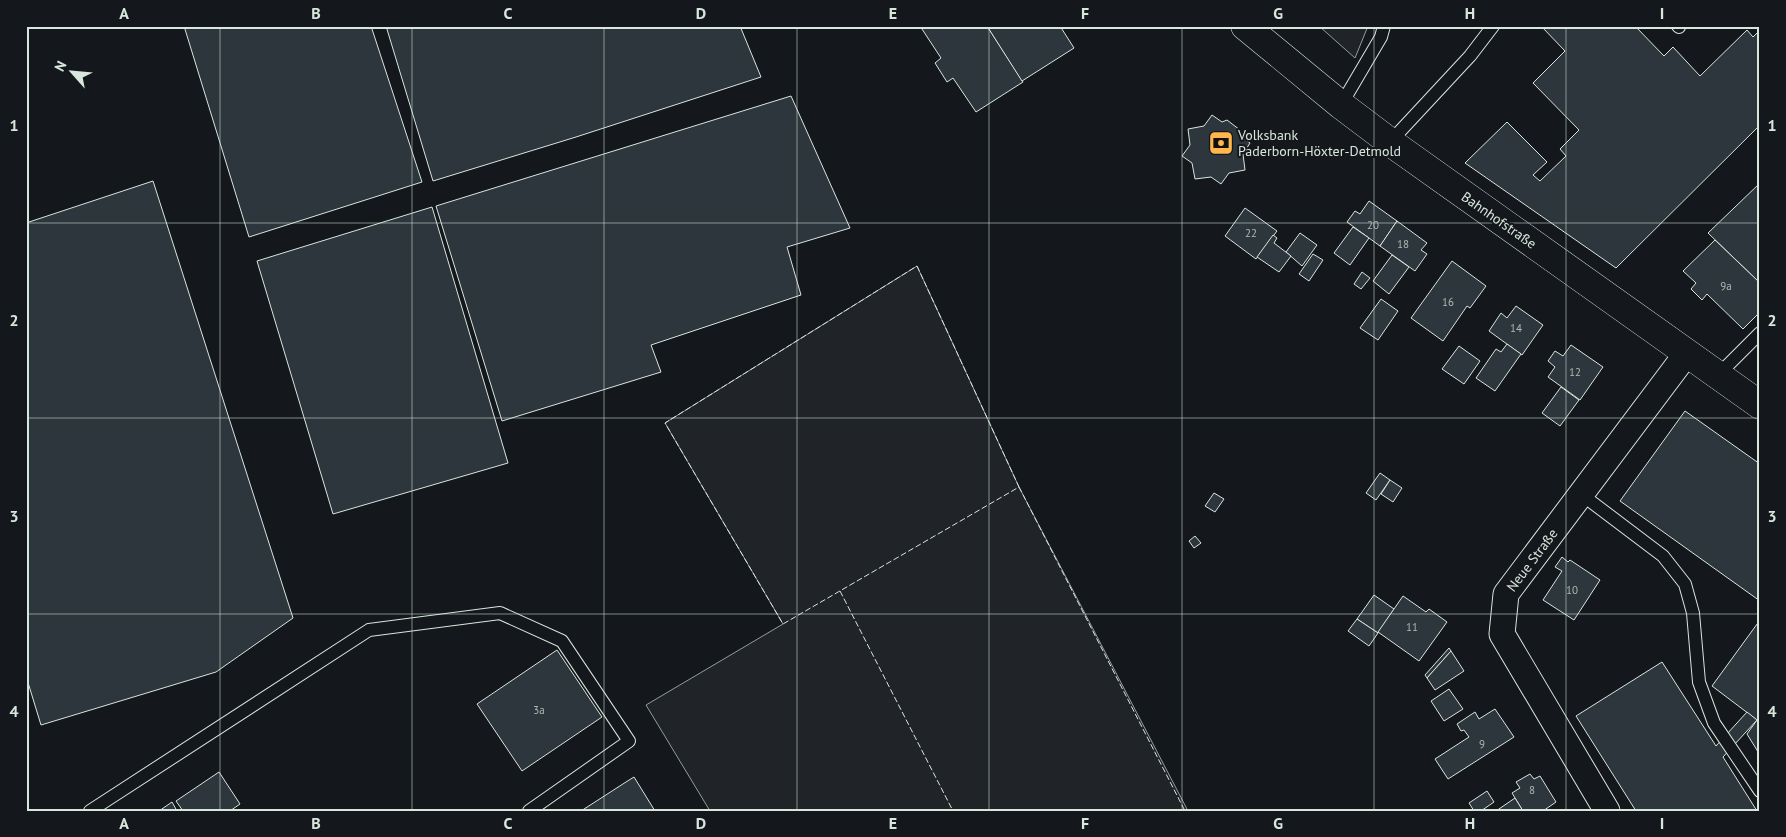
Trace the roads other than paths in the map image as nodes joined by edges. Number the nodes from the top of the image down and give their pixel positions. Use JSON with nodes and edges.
{"nodes":[{"id":1,"x":1245,"y":26,"type":"edge"},
{"id":2,"x":1384,"y":26,"type":"edge"},
{"id":3,"x":1493,"y":26,"type":"edge"},
{"id":4,"x":1341,"y":105,"type":"junction"},
{"id":5,"x":1390,"y":142,"type":"junction"},
{"id":6,"x":1760,"y":333,"type":"edge"},
{"id":7,"x":1687,"y":353,"type":"junction"},
{"id":8,"x":1718,"y":375,"type":"junction"},
{"id":9,"x":1760,"y":406,"type":"edge"},
{"id":10,"x":1582,"y":494,"type":"junction"},
{"id":11,"x":1760,"y":791,"type":"edge"},
{"id":12,"x":90,"y":811,"type":"edge"},
{"id":13,"x":529,"y":811,"type":"edge"},
{"id":14,"x":1607,"y":811,"type":"edge"}],
"edges":[{"from":1,"to":4,"type":"main road","name":"Bahnhofstraße"},
{"from":2,"to":4,"type":"lane"},
{"from":3,"to":5,"type":"lane"},
{"from":4,"to":5,"type":"main road","name":"Bahnhofstraße"},
{"from":5,"to":7,"type":"main road","name":"Bahnhofstraße"},
{"from":6,"to":8,"type":"lane"},
{"from":7,"to":8,"type":"main road","name":"Bahnhofstraße"},
{"from":7,"to":10,"type":"street","name":"Neue Straße"},
{"from":8,"to":9,"type":"main road","name":"Bahnhofstraße"},
{"from":10,"to":11,"type":"lane"},
{"from":10,"to":14,"type":"street","name":"Neue Straße"},
{"from":12,"to":13,"type":"lane"}]}
